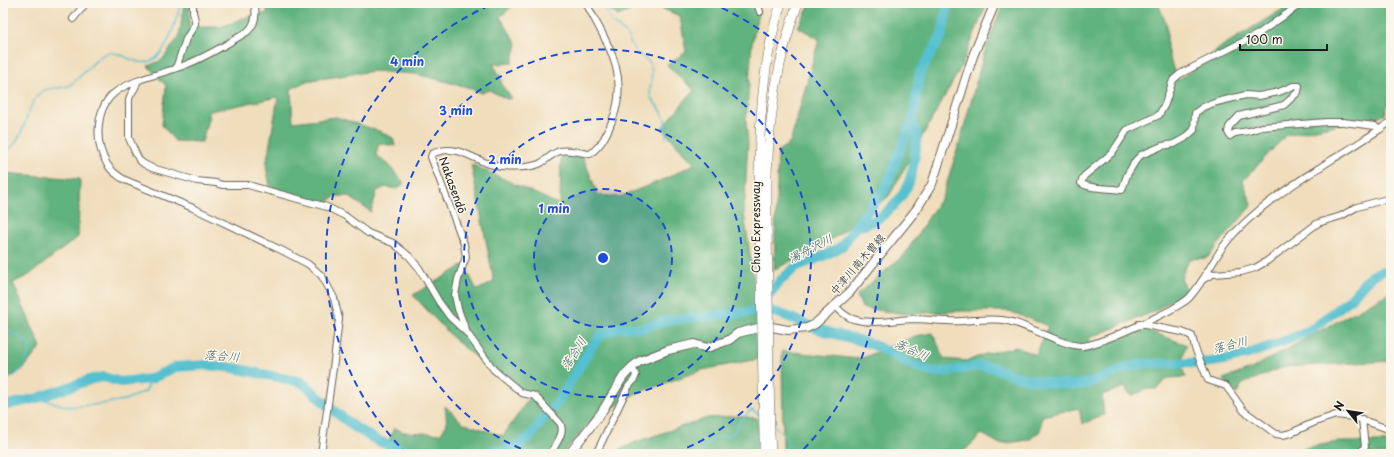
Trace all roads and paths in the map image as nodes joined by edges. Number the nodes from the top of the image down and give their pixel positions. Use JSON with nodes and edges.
{"nodes":[{"id":1,"x":86,"y":3,"type":"edge"},
{"id":2,"x":193,"y":3,"type":"edge"},
{"id":3,"x":254,"y":3,"type":"edge"},
{"id":4,"x":586,"y":3,"type":"edge"},
{"id":5,"x":757,"y":3,"type":"edge"},
{"id":6,"x":781,"y":3,"type":"edge"},
{"id":7,"x":798,"y":3,"type":"edge"},
{"id":8,"x":995,"y":3,"type":"edge"},
{"id":9,"x":1302,"y":3,"type":"edge"},
{"id":10,"x":760,"y":12,"type":"dead end"},
{"id":11,"x":73,"y":19,"type":"dead end"},
{"id":12,"x":176,"y":68,"type":"junction"},
{"id":13,"x":137,"y":82,"type":"junction"},
{"id":14,"x":1391,"y":121,"type":"edge"},
{"id":15,"x":1379,"y":130,"type":"junction"},
{"id":16,"x":763,"y":173,"type":"junction"},
{"id":17,"x":1391,"y":198,"type":"edge"},
{"id":18,"x":1203,"y":280,"type":"junction"},
{"id":19,"x":835,"y":306,"type":"junction"},
{"id":20,"x":1139,"y":324,"type":"junction"},
{"id":21,"x":467,"y":333,"type":"junction"},
{"id":22,"x":632,"y":368,"type":"junction"},
{"id":23,"x":1362,"y":419,"type":"junction"},
{"id":24,"x":1391,"y":430,"type":"edge"},
{"id":25,"x":767,"y":435,"type":"junction"},
{"id":26,"x":321,"y":454,"type":"edge"},
{"id":27,"x":550,"y":454,"type":"edge"},
{"id":28,"x":569,"y":454,"type":"edge"},
{"id":29,"x":596,"y":454,"type":"edge"},
{"id":30,"x":764,"y":454,"type":"edge"},
{"id":31,"x":771,"y":454,"type":"edge"},
{"id":32,"x":1358,"y":454,"type":"edge"}],
"edges":[{"from":1,"to":11,"type":"street"},
{"from":2,"to":12,"type":"street"},
{"from":3,"to":12,"type":"street"},
{"from":4,"to":21,"type":"street","name":"Nakasendō"},
{"from":5,"to":10,"type":"street"},
{"from":6,"to":16,"type":"highway","name":"Chuo Expressway"},
{"from":7,"to":16,"type":"highway","name":"Chuo Expressway"},
{"from":8,"to":19,"type":"main road","name":"中津川南木曽線"},
{"from":9,"to":15,"type":"street"},
{"from":12,"to":13,"type":"street"},
{"from":13,"to":21,"type":"street"},
{"from":13,"to":26,"type":"street"},
{"from":14,"to":15,"type":"street"},
{"from":15,"to":18,"type":"street"},
{"from":16,"to":25,"type":"highway","name":"Chuo Expressway","bridge":true},
{"from":17,"to":18,"type":"street"},
{"from":18,"to":20,"type":"street"},
{"from":19,"to":20,"type":"street"},
{"from":19,"to":22,"type":"main road","name":"中津川南木曽線"},
{"from":20,"to":23,"type":"street"},
{"from":21,"to":27,"type":"street","name":"Nakasendō"},
{"from":22,"to":28,"type":"main road","name":"中津川南木曽線"},
{"from":22,"to":29,"type":"street"},
{"from":23,"to":24,"type":"street"},
{"from":23,"to":32,"type":"street"},
{"from":25,"to":30,"type":"highway","name":"Chuo Expressway"},
{"from":25,"to":31,"type":"highway","name":"Chuo Expressway"}]}
